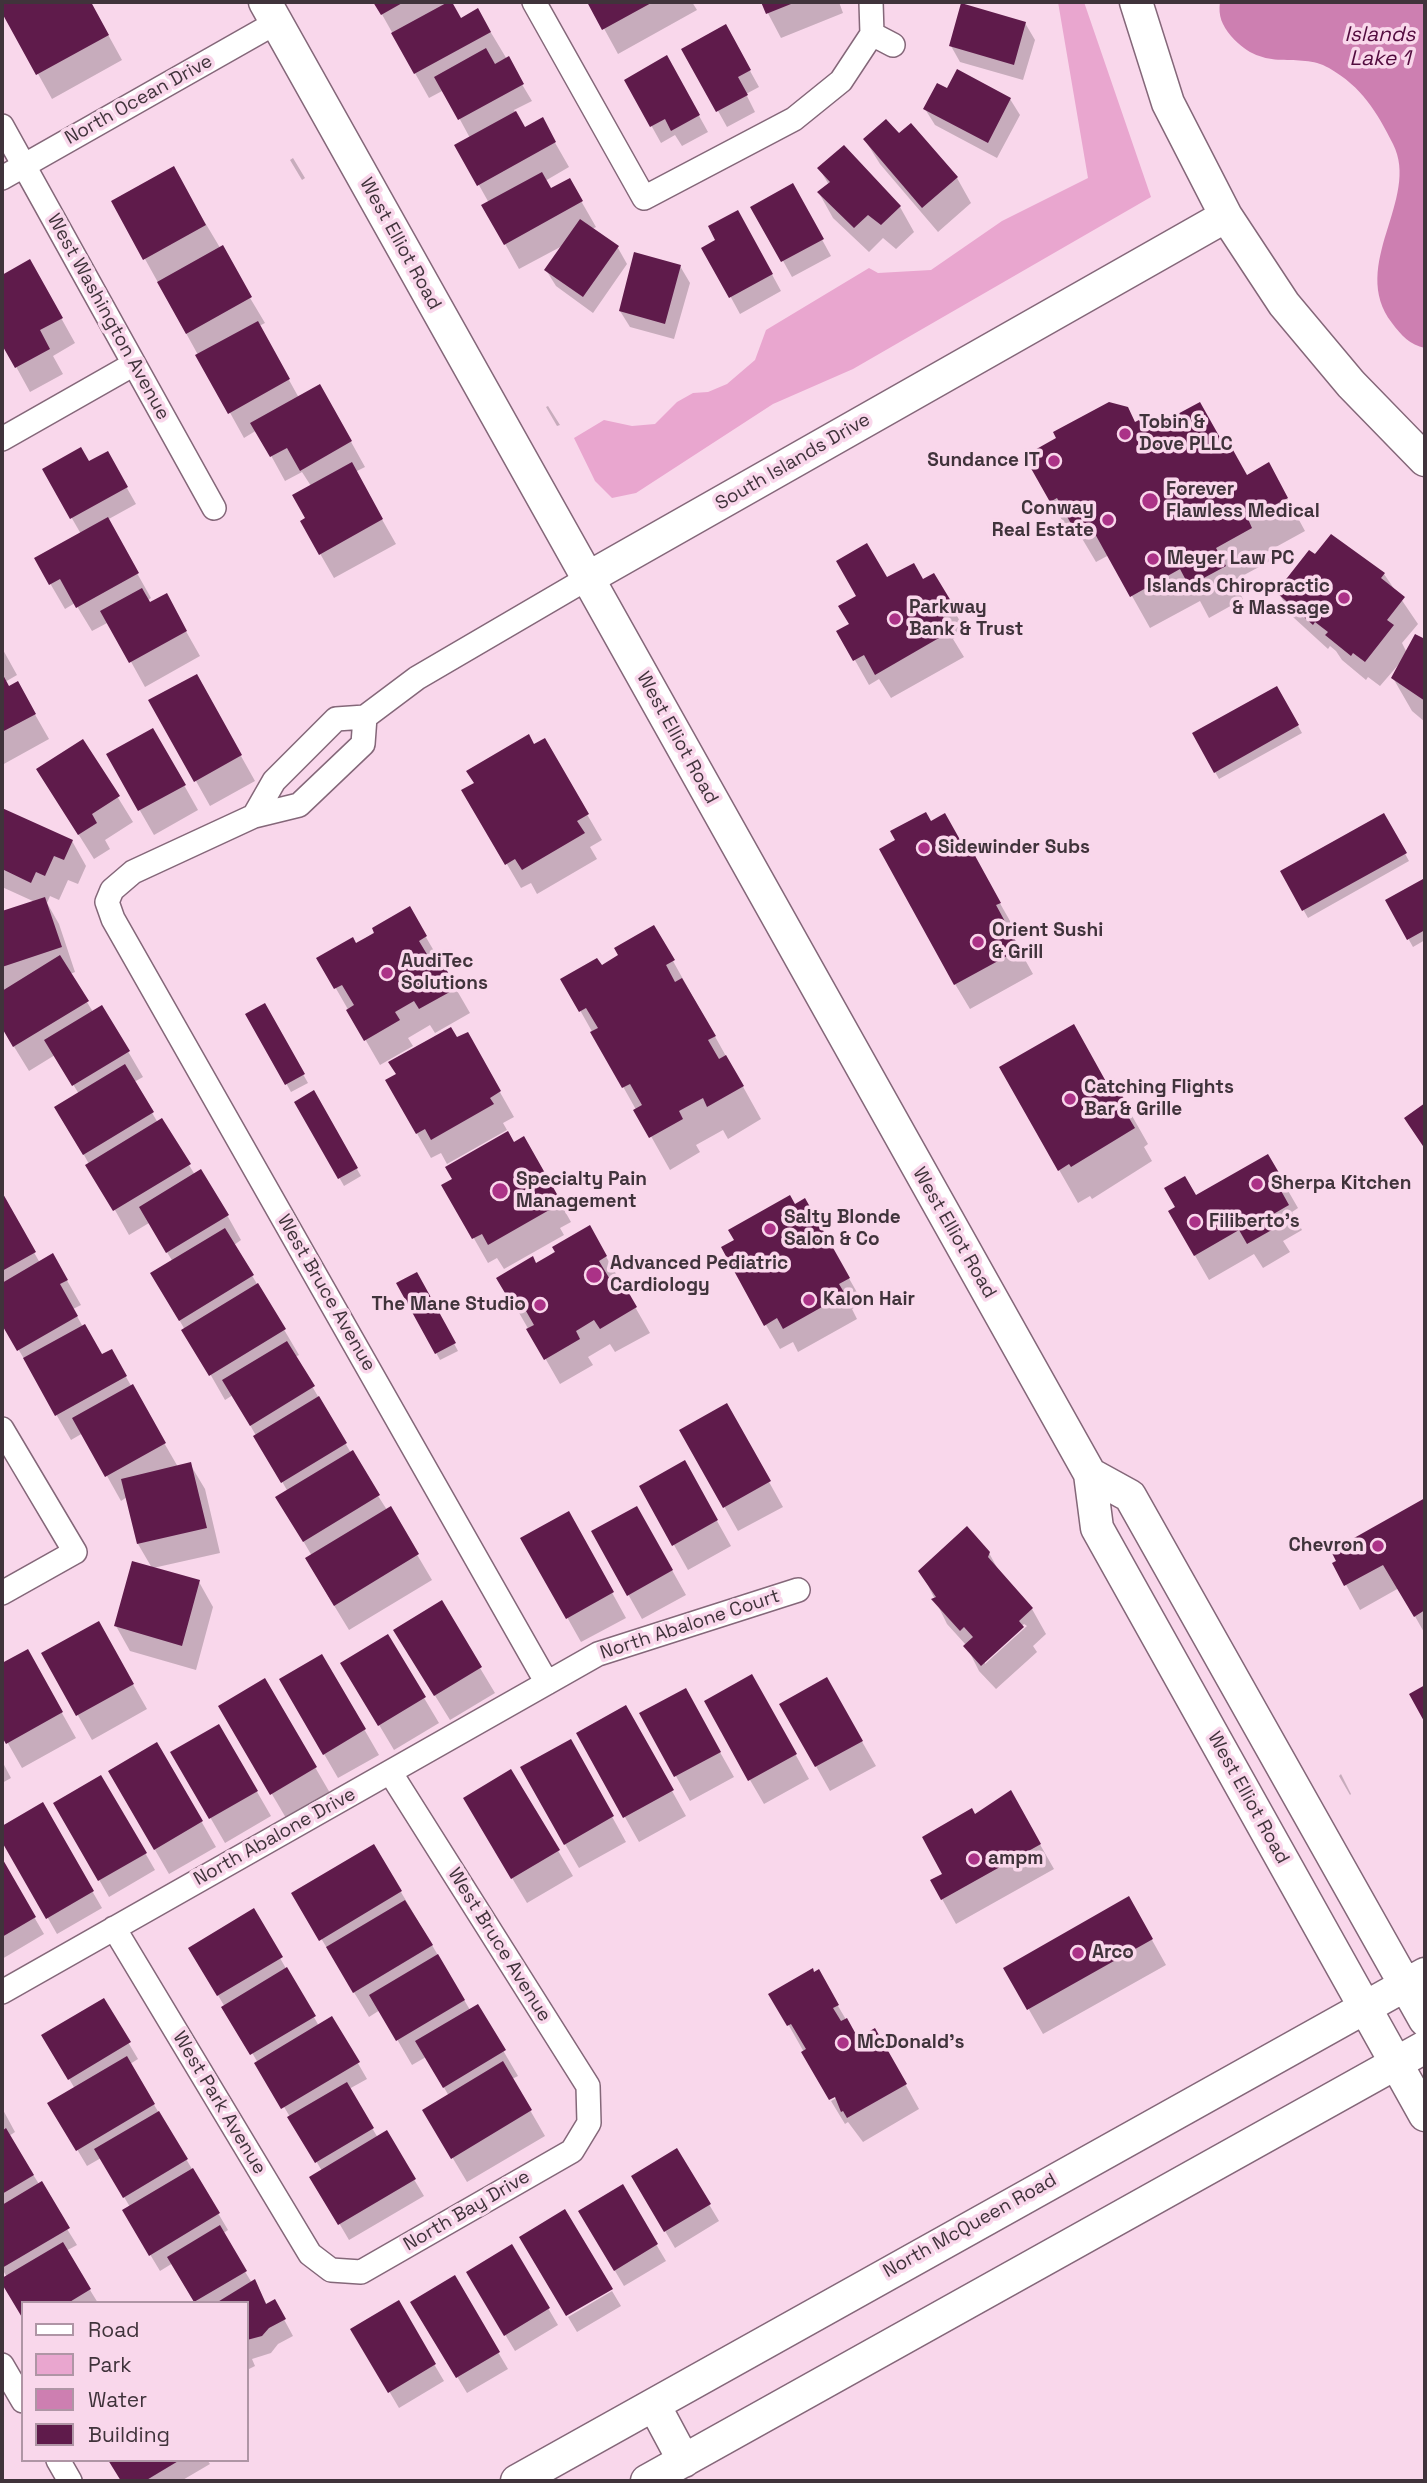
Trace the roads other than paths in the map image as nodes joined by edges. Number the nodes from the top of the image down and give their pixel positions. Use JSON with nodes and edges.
{"nodes":[{"id":1,"x":534,"y":2,"type":"edge"},
{"id":2,"x":871,"y":2,"type":"edge"},
{"id":3,"x":1136,"y":2,"type":"edge"},
{"id":4,"x":271,"y":12,"type":"edge"},
{"id":5,"x":872,"y":34,"type":"junction"},
{"id":6,"x":893,"y":45,"type":"dead end"},
{"id":7,"x":2,"y":126,"type":"edge"},
{"id":8,"x":24,"y":165,"type":"junction"},
{"id":9,"x":2,"y":178,"type":"edge"},
{"id":10,"x":1226,"y":216,"type":"junction"},
{"id":11,"x":134,"y":364,"type":"junction"},
{"id":12,"x":2,"y":439,"type":"edge"},
{"id":13,"x":1425,"y":460,"type":"edge"},
{"id":14,"x":214,"y":508,"type":"dead end"},
{"id":15,"x":588,"y":578,"type":"junction"},
{"id":16,"x":365,"y":717,"type":"junction"},
{"id":17,"x":289,"y":767,"type":"junction"},
{"id":18,"x":315,"y":790,"type":"junction"},
{"id":19,"x":254,"y":816,"type":"junction"},
{"id":20,"x":2,"y":1429,"type":"edge"},
{"id":21,"x":1090,"y":1474,"type":"junction"},
{"id":22,"x":798,"y":1590,"type":"dead end"},
{"id":23,"x":2,"y":1592,"type":"edge"},
{"id":24,"x":547,"y":1683,"type":"junction"},
{"id":25,"x":390,"y":1772,"type":"junction"},
{"id":26,"x":114,"y":1928,"type":"junction"},
{"id":27,"x":1415,"y":1980,"type":"edge"},
{"id":28,"x":2,"y":1992,"type":"edge"},
{"id":29,"x":1364,"y":2008,"type":"junction"},
{"id":30,"x":1425,"y":2021,"type":"edge"},
{"id":31,"x":1425,"y":2047,"type":"edge"},
{"id":32,"x":1397,"y":2064,"type":"junction"},
{"id":33,"x":1425,"y":2115,"type":"edge"},
{"id":34,"x":589,"y":2123,"type":"joint"},
{"id":35,"x":331,"y":2270,"type":"joint"},
{"id":36,"x":2,"y":2365,"type":"edge"},
{"id":37,"x":21,"y":2398,"type":"edge"},
{"id":38,"x":654,"y":2405,"type":"junction"},
{"id":39,"x":684,"y":2461,"type":"junction"},
{"id":40,"x":59,"y":2462,"type":"edge"},
{"id":41,"x":70,"y":2481,"type":"edge"},
{"id":42,"x":517,"y":2481,"type":"edge"},
{"id":43,"x":647,"y":2481,"type":"edge"}],
"edges":[{"from":1,"to":5,"type":"street"},
{"from":2,"to":5,"type":"street"},
{"from":3,"to":10,"type":"main road"},
{"from":4,"to":8,"type":"street","name":"North Ocean Drive"},
{"from":4,"to":15,"type":"main road","name":"West Elliot Road"},
{"from":5,"to":6,"type":"street"},
{"from":7,"to":8,"type":"street","name":"West Washington Avenue"},
{"from":8,"to":9,"type":"street","name":"North Ocean Drive"},
{"from":8,"to":11,"type":"street","name":"West Washington Avenue"},
{"from":10,"to":13,"type":"main road"},
{"from":10,"to":15,"type":"main road","name":"South Islands Drive"},
{"from":11,"to":12,"type":"street"},
{"from":11,"to":14,"type":"street","name":"West Washington Avenue"},
{"from":15,"to":16,"type":"street","name":"South Islands Drive"},
{"from":15,"to":21,"type":"main road","name":"West Elliot Road"},
{"from":16,"to":17,"type":"street","name":"South Islands Drive"},
{"from":16,"to":18,"type":"street"},
{"from":17,"to":18,"type":"street"},
{"from":17,"to":19,"type":"street","name":"South Islands Drive"},
{"from":18,"to":19,"type":"street"},
{"from":19,"to":24,"type":"street","name":"West Bruce Avenue"},
{"from":20,"to":23,"type":"street"},
{"from":21,"to":27,"type":"main road"},
{"from":21,"to":29,"type":"main road","name":"West Elliot Road"},
{"from":22,"to":24,"type":"street","name":"North Abalone Court"},
{"from":24,"to":25,"type":"street","name":"North Abalone Drive"},
{"from":25,"to":26,"type":"street","name":"North Abalone Drive"},
{"from":25,"to":34,"type":"street","name":"West Bruce Avenue"},
{"from":26,"to":28,"type":"street","name":"North Abalone Drive"},
{"from":26,"to":35,"type":"street","name":"West Park Avenue"},
{"from":27,"to":29,"type":"main road","name":"North McQueen Road"},
{"from":27,"to":30,"type":"main road"},
{"from":29,"to":32,"type":"main road","name":"West Elliot Road"},
{"from":29,"to":38,"type":"main road","name":"North McQueen Road"},
{"from":31,"to":32,"type":"main road"},
{"from":32,"to":33,"type":"main road","name":"West Elliot Road"},
{"from":32,"to":39,"type":"main road"},
{"from":34,"to":35,"type":"street","name":"North Bay Drive"},
{"from":36,"to":37,"type":"street"},
{"from":38,"to":39,"type":"main road"},
{"from":38,"to":42,"type":"main road","name":"North McQueen Road"},
{"from":39,"to":43,"type":"main road"},
{"from":40,"to":41,"type":"street"}]}
